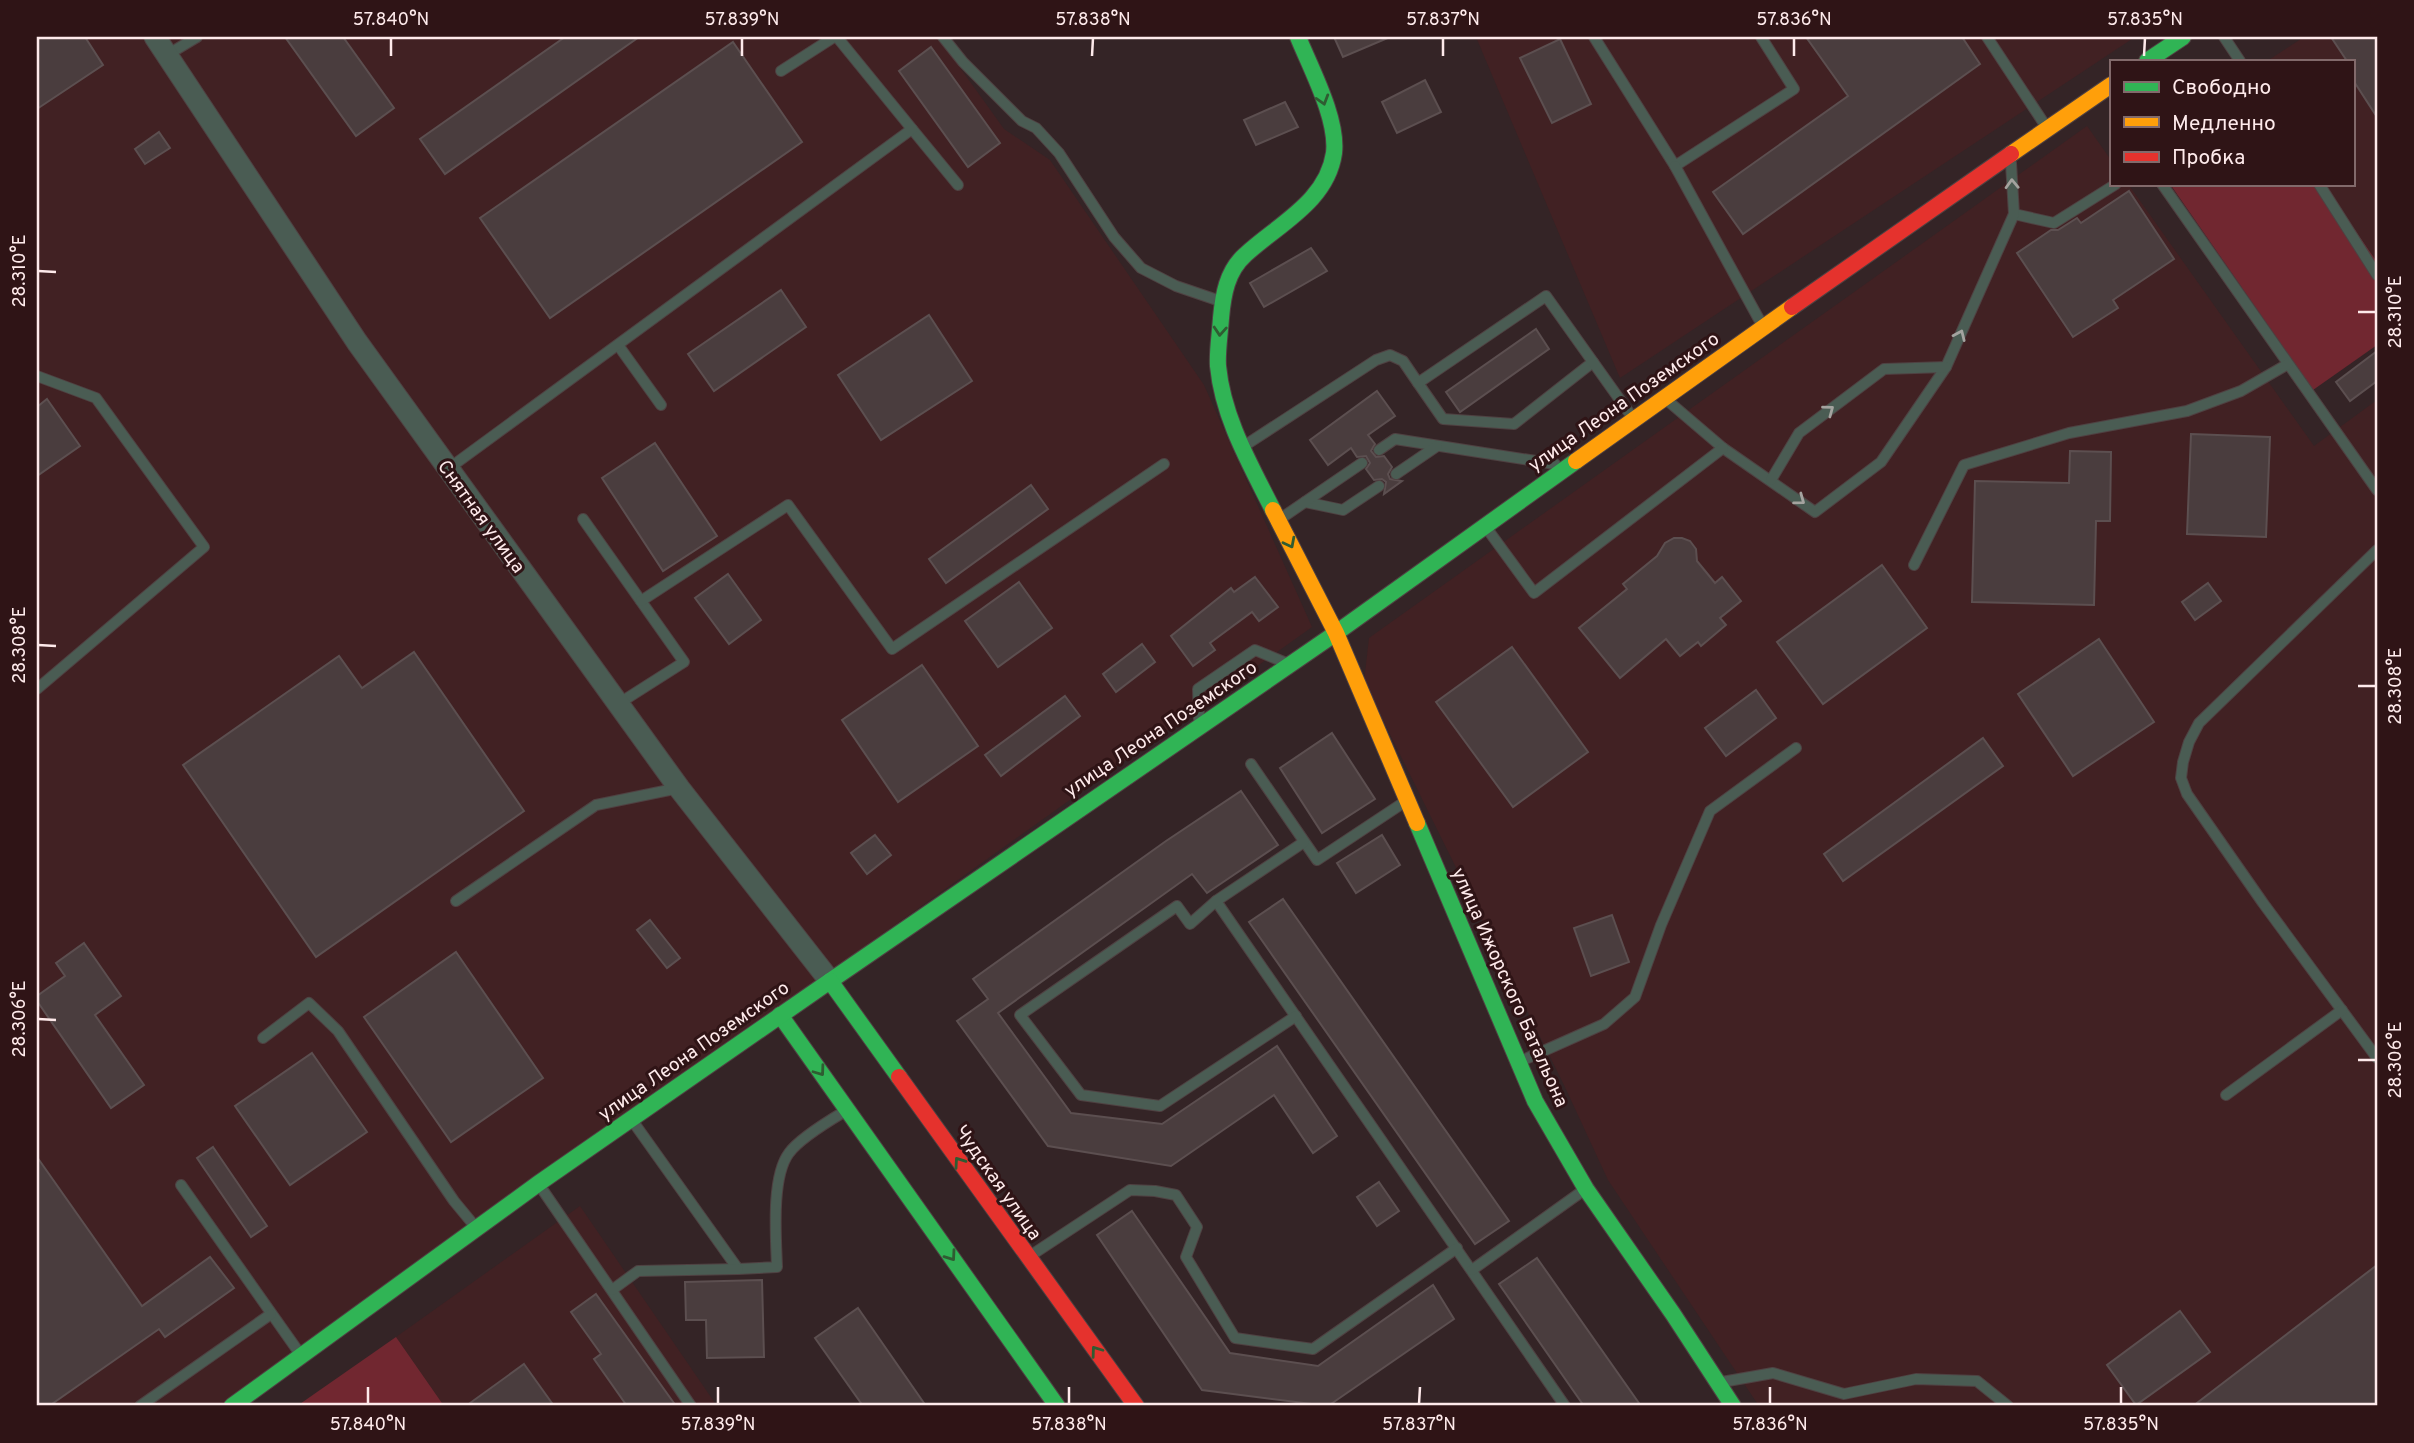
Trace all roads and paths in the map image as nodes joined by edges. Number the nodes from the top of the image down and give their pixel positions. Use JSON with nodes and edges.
{"nodes":[{"id":1,"x":155,"y":37,"type":"edge"},
{"id":2,"x":197,"y":37,"type":"edge"},
{"id":3,"x":836,"y":37,"type":"edge"},
{"id":4,"x":943,"y":37,"type":"edge"},
{"id":5,"x":1298,"y":37,"type":"edge"},
{"id":6,"x":1594,"y":37,"type":"edge"},
{"id":7,"x":1761,"y":37,"type":"edge"},
{"id":8,"x":1987,"y":37,"type":"edge"},
{"id":9,"x":2183,"y":37,"type":"edge"},
{"id":10,"x":2224,"y":37,"type":"edge"},
{"id":11,"x":167,"y":55,"type":"junction"},
{"id":12,"x":2148,"y":60,"type":"edge"},
{"id":13,"x":2239,"y":60,"type":"edge"},
{"id":14,"x":781,"y":71,"type":"dead end"},
{"id":15,"x":2105,"y":93,"type":"edge"},
{"id":16,"x":912,"y":129,"type":"junction"},
{"id":17,"x":2047,"y":130,"type":"junction"},
{"id":18,"x":2011,"y":154,"type":"junction"},
{"id":19,"x":1675,"y":166,"type":"junction"},
{"id":20,"x":958,"y":185,"type":"dead end"},
{"id":21,"x":2113,"y":186,"type":"edge"},
{"id":22,"x":2163,"y":186,"type":"edge"},
{"id":23,"x":2320,"y":186,"type":"edge"},
{"id":24,"x":2014,"y":214,"type":"junction"},
{"id":25,"x":2377,"y":275,"type":"edge"},
{"id":26,"x":1223,"y":302,"type":"junction"},
{"id":27,"x":1763,"y":328,"type":"junction"},
{"id":28,"x":618,"y":345,"type":"junction"},
{"id":29,"x":1593,"y":362,"type":"junction"},
{"id":30,"x":2288,"y":364,"type":"junction"},
{"id":31,"x":1946,"y":367,"type":"junction"},
{"id":32,"x":37,"y":376,"type":"edge"},
{"id":33,"x":1418,"y":383,"type":"junction"},
{"id":34,"x":1664,"y":397,"type":"junction"},
{"id":35,"x":661,"y":405,"type":"dead end"},
{"id":36,"x":1633,"y":419,"type":"junction"},
{"id":37,"x":1437,"y":446,"type":"junction"},
{"id":38,"x":1242,"y":447,"type":"junction"},
{"id":39,"x":1723,"y":448,"type":"junction"},
{"id":40,"x":1379,"y":450,"type":"dead end"},
{"id":41,"x":1362,"y":463,"type":"dead end"},
{"id":42,"x":1164,"y":464,"type":"dead end"},
{"id":43,"x":1568,"y":466,"type":"junction"},
{"id":44,"x":448,"y":469,"type":"junction"},
{"id":45,"x":1396,"y":474,"type":"dead end"},
{"id":46,"x":1771,"y":480,"type":"junction"},
{"id":47,"x":1379,"y":486,"type":"dead end"},
{"id":48,"x":2377,"y":490,"type":"edge"},
{"id":49,"x":1306,"y":502,"type":"junction"},
{"id":50,"x":583,"y":519,"type":"dead end"},
{"id":51,"x":1279,"y":520,"type":"junction"},
{"id":52,"x":1485,"y":525,"type":"junction"},
{"id":53,"x":2377,"y":550,"type":"edge"},
{"id":54,"x":1914,"y":565,"type":"dead end"},
{"id":55,"x":641,"y":601,"type":"junction"},
{"id":56,"x":1336,"y":633,"type":"junction"},
{"id":57,"x":1290,"y":664,"type":"junction"},
{"id":58,"x":37,"y":689,"type":"edge"},
{"id":59,"x":618,"y":704,"type":"junction"},
{"id":60,"x":1199,"y":727,"type":"junction"},
{"id":61,"x":1796,"y":748,"type":"dead end"},
{"id":62,"x":1251,"y":764,"type":"dead end"},
{"id":63,"x":679,"y":788,"type":"junction"},
{"id":64,"x":1408,"y":799,"type":"junction"},
{"id":65,"x":1304,"y":842,"type":"junction"},
{"id":66,"x":456,"y":901,"type":"dead end"},
{"id":67,"x":1216,"y":901,"type":"junction"},
{"id":68,"x":830,"y":981,"type":"junction"},
{"id":69,"x":2342,"y":1010,"type":"junction"},
{"id":70,"x":780,"y":1015,"type":"junction"},
{"id":71,"x":1296,"y":1016,"type":"junction"},
{"id":72,"x":264,"y":1038,"type":"dead end"},
{"id":73,"x":2377,"y":1058,"type":"edge"},
{"id":74,"x":1519,"y":1062,"type":"junction"},
{"id":75,"x":2226,"y":1095,"type":"dead end"},
{"id":76,"x":847,"y":1109,"type":"junction"},
{"id":77,"x":631,"y":1119,"type":"junction"},
{"id":78,"x":539,"y":1184,"type":"junction"},
{"id":79,"x":181,"y":1185,"type":"dead end"},
{"id":80,"x":1586,"y":1189,"type":"junction"},
{"id":81,"x":477,"y":1228,"type":"junction"},
{"id":82,"x":1457,"y":1248,"type":"junction"},
{"id":83,"x":1027,"y":1257,"type":"junction"},
{"id":84,"x":738,"y":1269,"type":"junction"},
{"id":85,"x":1472,"y":1270,"type":"junction"},
{"id":86,"x":612,"y":1290,"type":"junction"},
{"id":87,"x":271,"y":1314,"type":"junction"},
{"id":88,"x":301,"y":1357,"type":"junction"},
{"id":89,"x":1719,"y":1383,"type":"junction"},
{"id":90,"x":1844,"y":1394,"type":"junction"},
{"id":91,"x":139,"y":1406,"type":"edge"},
{"id":92,"x":232,"y":1406,"type":"edge"},
{"id":93,"x":691,"y":1406,"type":"edge"},
{"id":94,"x":1057,"y":1406,"type":"edge"},
{"id":95,"x":1136,"y":1406,"type":"edge"},
{"id":96,"x":1565,"y":1406,"type":"edge"},
{"id":97,"x":1733,"y":1406,"type":"edge"},
{"id":98,"x":1847,"y":1406,"type":"edge"},
{"id":99,"x":2008,"y":1406,"type":"edge"}],
"edges":[{"from":1,"to":11,"type":"street","name":"Снятная улица"},
{"from":2,"to":11,"type":"lane"},
{"from":3,"to":14,"type":"lane"},
{"from":3,"to":16,"type":"lane"},
{"from":4,"to":26,"type":"lane"},
{"from":5,"to":26,"type":"main road","name":"улица Ижорского Батальона","one_way":true},
{"from":6,"to":19,"type":"lane"},
{"from":7,"to":19,"type":"lane"},
{"from":8,"to":17,"type":"lane"},
{"from":9,"to":12,"type":"main road"},
{"from":10,"to":13,"type":"lane"},
{"from":11,"to":44,"type":"street","name":"Снятная улица"},
{"from":15,"to":17,"type":"main road","name":"улица Леона Поземского"},
{"from":16,"to":20,"type":"lane"},
{"from":16,"to":28,"type":"lane"},
{"from":17,"to":18,"type":"main road","name":"улица Леона Поземского"},
{"from":24,"to":18,"type":"lane","one_way":true},
{"from":18,"to":27,"type":"main road","name":"улица Леона Поземского"},
{"from":19,"to":27,"type":"lane"},
{"from":21,"to":24,"type":"lane"},
{"from":22,"to":30,"type":"lane"},
{"from":23,"to":25,"type":"lane"},
{"from":31,"to":24,"type":"lane","one_way":true},
{"from":26,"to":38,"type":"main road","name":"улица Ижорского Батальона","one_way":true},
{"from":27,"to":34,"type":"main road","name":"улица Леона Поземского"},
{"from":28,"to":35,"type":"lane"},
{"from":28,"to":44,"type":"lane"},
{"from":29,"to":33,"type":"lane"},
{"from":29,"to":33,"type":"lane"},
{"from":29,"to":36,"type":"lane"},
{"from":30,"to":48,"type":"lane"},
{"from":30,"to":54,"type":"lane"},
{"from":46,"to":31,"type":"lane","one_way":true},
{"from":46,"to":31,"type":"lane","one_way":true},
{"from":32,"to":58,"type":"lane"},
{"from":33,"to":38,"type":"lane"},
{"from":34,"to":36,"type":"main road","name":"улица Леона Поземского"},
{"from":34,"to":39,"type":"lane"},
{"from":36,"to":43,"type":"main road","name":"улица Леона Поземского"},
{"from":37,"to":40,"type":"lane"},
{"from":37,"to":43,"type":"lane"},
{"from":37,"to":45,"type":"lane"},
{"from":38,"to":51,"type":"main road","name":"улица Ижорского Батальона"},
{"from":39,"to":46,"type":"lane"},
{"from":39,"to":52,"type":"lane"},
{"from":41,"to":49,"type":"lane"},
{"from":42,"to":55,"type":"lane"},
{"from":43,"to":52,"type":"main road","name":"улица Леона Поземского"},
{"from":44,"to":59,"type":"street","name":"Снятная улица"},
{"from":47,"to":49,"type":"lane"},
{"from":49,"to":51,"type":"lane"},
{"from":50,"to":55,"type":"lane"},
{"from":51,"to":56,"type":"main road","name":"улица Ижорского Батальона","one_way":true},
{"from":52,"to":56,"type":"main road","name":"улица Леона Поземского"},
{"from":53,"to":69,"type":"lane"},
{"from":55,"to":59,"type":"lane"},
{"from":56,"to":57,"type":"main road","name":"улица Леона Поземского"},
{"from":56,"to":64,"type":"main road","name":"улица Ижорского Батальона"},
{"from":57,"to":60,"type":"main road","name":"улица Леона Поземского"},
{"from":57,"to":60,"type":"lane"},
{"from":59,"to":63,"type":"street","name":"Снятная улица"},
{"from":60,"to":68,"type":"main road","name":"улица Леона Поземского"},
{"from":61,"to":74,"type":"lane"},
{"from":62,"to":65,"type":"lane"},
{"from":63,"to":66,"type":"lane"},
{"from":63,"to":68,"type":"street","name":"Снятная улица"},
{"from":64,"to":65,"type":"lane"},
{"from":64,"to":74,"type":"main road","name":"улица Ижорского Батальона"},
{"from":65,"to":67,"type":"lane"},
{"from":67,"to":71,"type":"lane"},
{"from":67,"to":71,"type":"lane"},
{"from":68,"to":70,"type":"main road","name":"улица Леона Поземского"},
{"from":83,"to":68,"type":"main road","name":"Чудская улица","one_way":true},
{"from":69,"to":73,"type":"lane"},
{"from":69,"to":75,"type":"lane"},
{"from":70,"to":76,"type":"main road","one_way":true},
{"from":70,"to":77,"type":"main road","name":"улица Леона Поземского"},
{"from":71,"to":82,"type":"lane"},
{"from":72,"to":81,"type":"lane"},
{"from":74,"to":80,"type":"main road","name":"улица Ижорского Батальона"},
{"from":76,"to":84,"type":"lane"},
{"from":76,"to":94,"type":"main road","one_way":true},
{"from":77,"to":78,"type":"main road","name":"улица Леона Поземского"},
{"from":77,"to":84,"type":"lane"},
{"from":78,"to":81,"type":"main road","name":"улица Леона Поземского"},
{"from":78,"to":86,"type":"lane"},
{"from":79,"to":87,"type":"lane"},
{"from":80,"to":85,"type":"lane"},
{"from":80,"to":89,"type":"main road","name":"улица Ижорского Батальона"},
{"from":81,"to":88,"type":"main road","name":"улица Леона Поземского"},
{"from":82,"to":83,"type":"lane"},
{"from":82,"to":85,"type":"lane"},
{"from":95,"to":83,"type":"main road","name":"Чудская улица","one_way":true},
{"from":84,"to":86,"type":"lane"},
{"from":85,"to":96,"type":"lane"},
{"from":86,"to":93,"type":"lane"},
{"from":87,"to":88,"type":"lane"},
{"from":87,"to":91,"type":"lane"},
{"from":88,"to":92,"type":"main road","name":"улица Леона Поземского"},
{"from":89,"to":90,"type":"lane"},
{"from":89,"to":97,"type":"main road","name":"улица Ижорского Батальона"},
{"from":90,"to":98,"type":"lane"},
{"from":90,"to":99,"type":"lane"}]}
